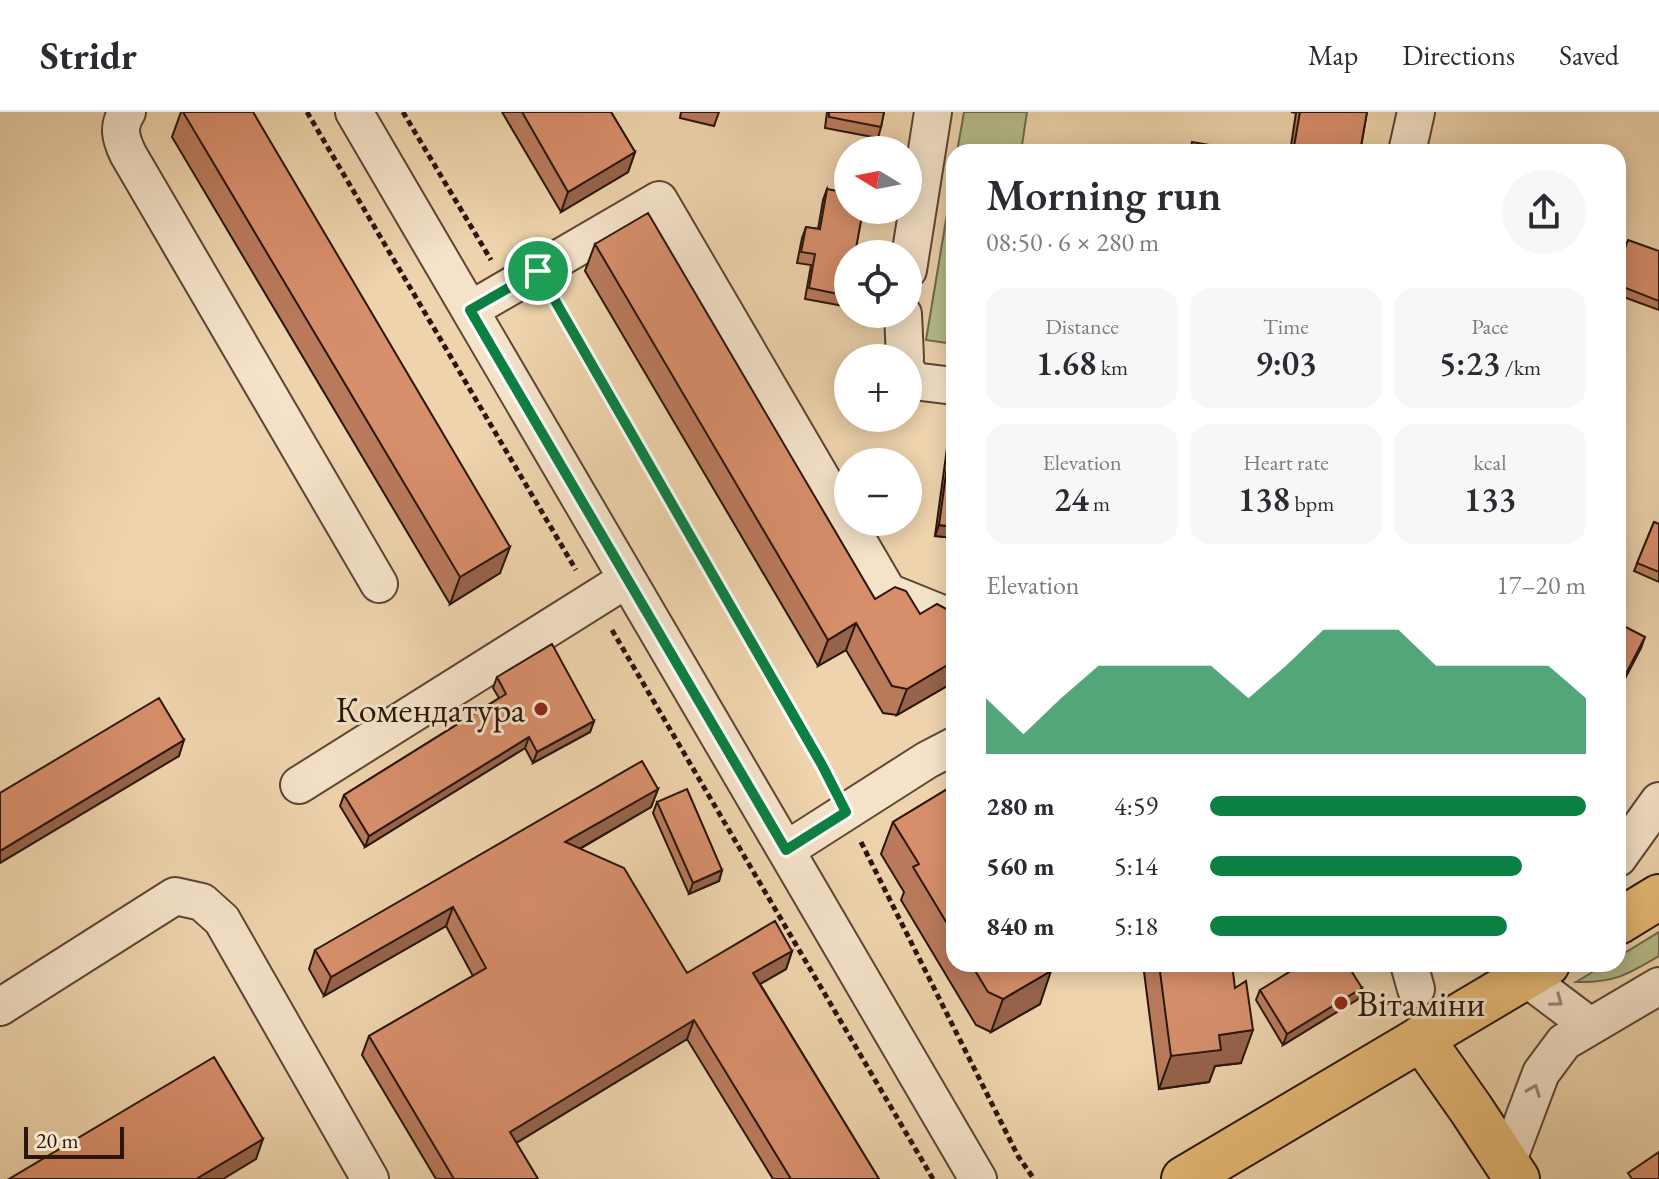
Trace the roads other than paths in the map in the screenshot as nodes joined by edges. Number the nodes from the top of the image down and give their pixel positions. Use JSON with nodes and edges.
{"nodes":[{"id":1,"x":127,"y":112,"type":"edge"},
{"id":2,"x":354,"y":112,"type":"edge"},
{"id":3,"x":933,"y":112,"type":"edge"},
{"id":4,"x":1416,"y":112,"type":"edge"},
{"id":5,"x":1409,"y":144,"type":"edge"},
{"id":6,"x":913,"y":240,"type":"edge"},
{"id":7,"x":470,"y":310,"type":"junction"},
{"id":8,"x":922,"y":375,"type":"edge"},
{"id":9,"x":946,"y":383,"type":"edge"},
{"id":10,"x":627,"y":579,"type":"junction"},
{"id":11,"x":379,"y":584,"type":"dead end"},
{"id":12,"x":946,"y":615,"type":"edge"},
{"id":13,"x":946,"y":750,"type":"edge"},
{"id":14,"x":299,"y":785,"type":"dead end"},
{"id":15,"x":1659,"y":801,"type":"edge"},
{"id":16,"x":1626,"y":847,"type":"edge"},
{"id":17,"x":786,"y":850,"type":"junction"},
{"id":18,"x":1659,"y":897,"type":"edge"},
{"id":19,"x":1626,"y":917,"type":"edge"},
{"id":20,"x":1533,"y":972,"type":"edge"},
{"id":21,"x":1538,"y":972,"type":"edge"},
{"id":22,"x":1659,"y":986,"type":"edge"},
{"id":23,"x":0,"y":1007,"type":"edge"},
{"id":24,"x":1590,"y":1026,"type":"junction"},
{"id":25,"x":1421,"y":1038,"type":"junction"},
{"id":26,"x":1512,"y":1171,"type":"edge"},
{"id":27,"x":370,"y":1179,"type":"edge"},
{"id":28,"x":978,"y":1179,"type":"edge"},
{"id":29,"x":1184,"y":1179,"type":"edge"}],
"edges":[{"from":1,"to":11,"type":"street"},
{"from":2,"to":7,"type":"street"},
{"from":3,"to":6,"type":"street"},
{"from":4,"to":5,"type":"street"},
{"from":7,"to":10,"type":"street"},
{"from":7,"to":12,"type":"street"},
{"from":8,"to":9,"type":"street"},
{"from":10,"to":14,"type":"street"},
{"from":10,"to":17,"type":"street"},
{"from":13,"to":17,"type":"street"},
{"from":15,"to":16,"type":"street"},
{"from":17,"to":28,"type":"street"},
{"from":18,"to":19,"type":"main road"},
{"from":20,"to":25,"type":"main road"},
{"from":21,"to":24,"type":"street","one_way":true},
{"from":22,"to":24,"type":"street"},
{"from":23,"to":27,"type":"street"},
{"from":26,"to":24,"type":"street","one_way":true},
{"from":25,"to":26,"type":"main road"},
{"from":25,"to":29,"type":"main road"}]}
